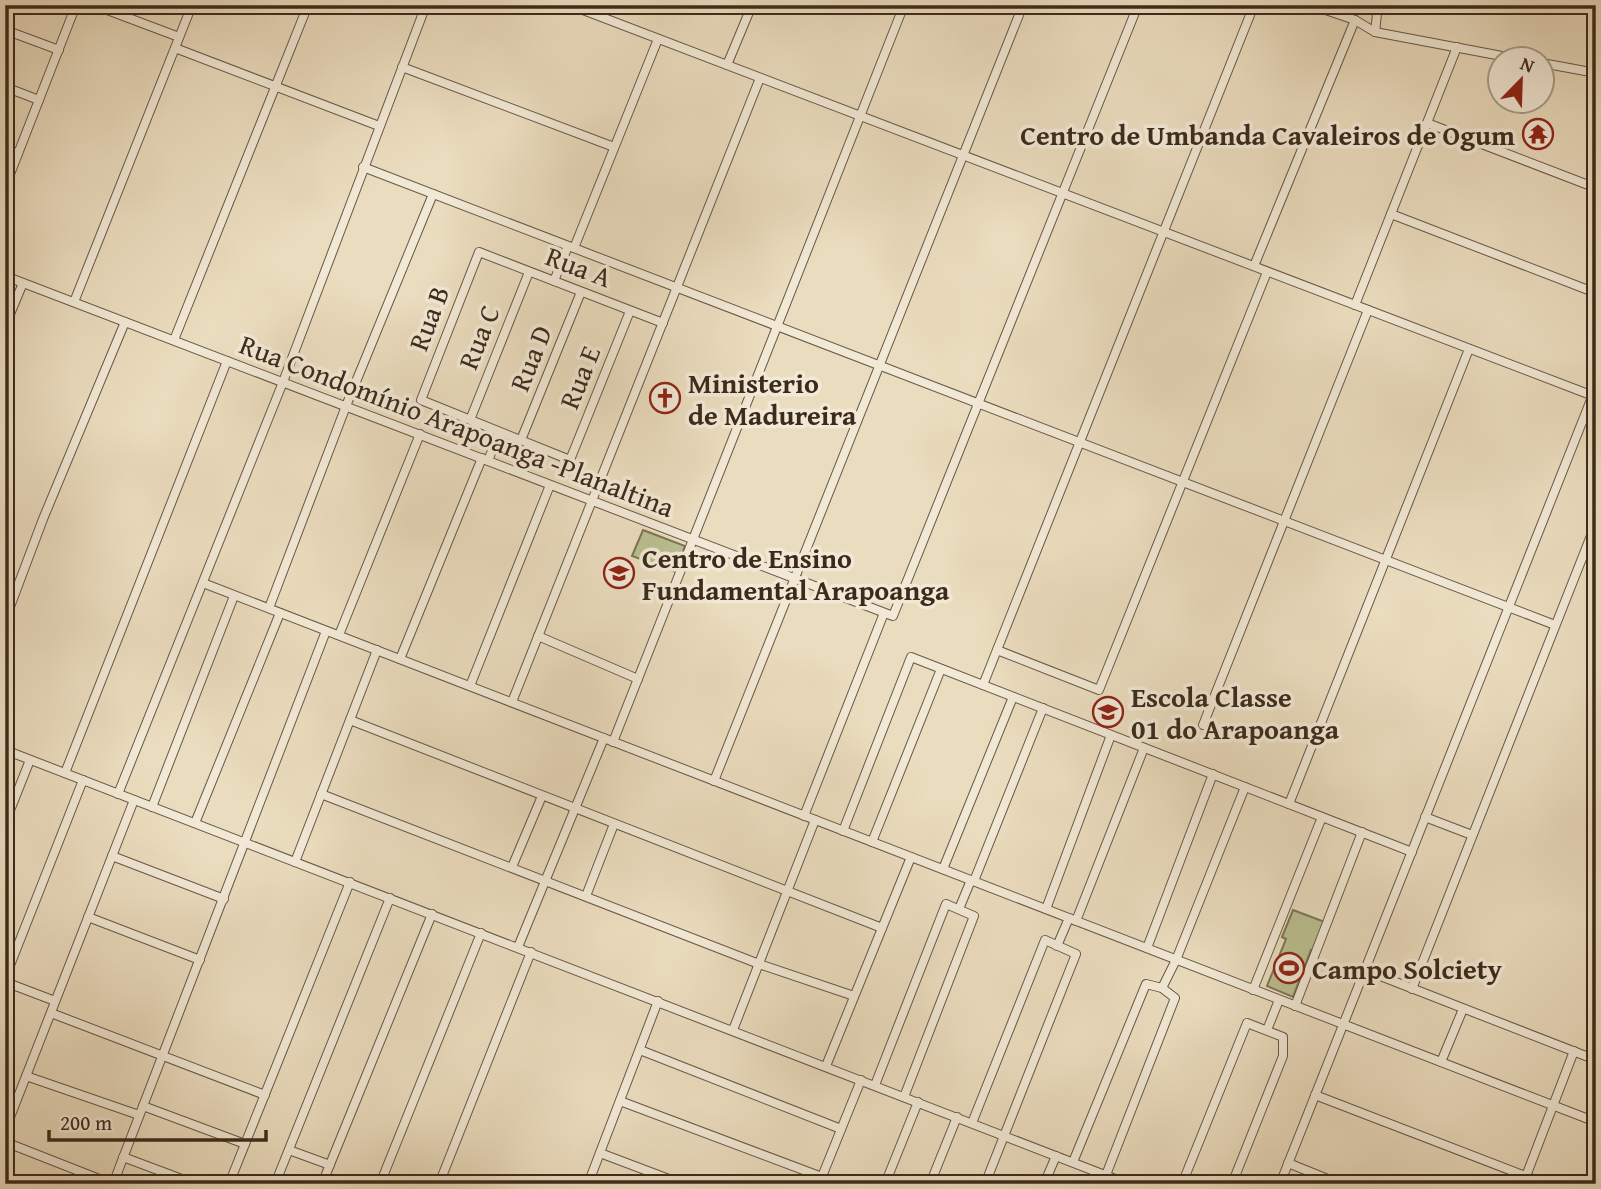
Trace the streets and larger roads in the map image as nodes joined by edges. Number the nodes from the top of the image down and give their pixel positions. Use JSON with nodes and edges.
{"nodes":[{"id":1,"x":76,"y":5,"type":"edge"},
{"id":2,"x":94,"y":5,"type":"edge"},
{"id":3,"x":192,"y":5,"type":"edge"},
{"id":4,"x":308,"y":5,"type":"edge"},
{"id":5,"x":426,"y":5,"type":"edge"},
{"id":6,"x":570,"y":5,"type":"edge"},
{"id":7,"x":752,"y":5,"type":"edge"},
{"id":8,"x":904,"y":5,"type":"edge"},
{"id":9,"x":1023,"y":5,"type":"edge"},
{"id":10,"x":1138,"y":5,"type":"edge"},
{"id":11,"x":1254,"y":5,"type":"edge"},
{"id":12,"x":1311,"y":5,"type":"edge"},
{"id":13,"x":1378,"y":5,"type":"edge"},
{"id":14,"x":1355,"y":20,"type":"junction"},
{"id":15,"x":5,"y":30,"type":"edge"},
{"id":16,"x":1375,"y":32,"type":"junction"},
{"id":17,"x":179,"y":37,"type":"junction"},
{"id":18,"x":658,"y":39,"type":"junction"},
{"id":19,"x":1457,"y":47,"type":"junction"},
{"id":20,"x":175,"y":48,"type":"junction"},
{"id":21,"x":59,"y":50,"type":"junction"},
{"id":22,"x":1486,"y":53,"type":"edge"},
{"id":23,"x":727,"y":65,"type":"junction"},
{"id":24,"x":1556,"y":66,"type":"edge"},
{"id":25,"x":402,"y":67,"type":"junction"},
{"id":26,"x":1596,"y":73,"type":"edge"},
{"id":27,"x":760,"y":78,"type":"junction"},
{"id":28,"x":5,"y":87,"type":"edge"},
{"id":29,"x":275,"y":87,"type":"junction"},
{"id":30,"x":39,"y":100,"type":"junction"},
{"id":31,"x":860,"y":116,"type":"junction"},
{"id":32,"x":1427,"y":123,"type":"junction"},
{"id":33,"x":379,"y":126,"type":"junction"},
{"id":34,"x":614,"y":147,"type":"junction"},
{"id":35,"x":5,"y":148,"type":"edge"},
{"id":36,"x":18,"y":153,"type":"junction"},
{"id":37,"x":963,"y":156,"type":"junction"},
{"id":38,"x":363,"y":167,"type":"junction"},
{"id":39,"x":5,"y":187,"type":"edge"},
{"id":40,"x":1596,"y":188,"type":"edge"},
{"id":41,"x":1063,"y":193,"type":"junction"},
{"id":42,"x":433,"y":194,"type":"junction"},
{"id":43,"x":1391,"y":214,"type":"junction"},
{"id":44,"x":1164,"y":232,"type":"junction"},
{"id":45,"x":571,"y":247,"type":"junction"},
{"id":46,"x":479,"y":252,"type":"joint"},
{"id":47,"x":1254,"y":266,"type":"junction"},
{"id":48,"x":529,"y":272,"type":"junction"},
{"id":49,"x":1267,"y":272,"type":"junction"},
{"id":50,"x":5,"y":276,"type":"edge"},
{"id":51,"x":554,"y":281,"type":"junction"},
{"id":52,"x":23,"y":283,"type":"junction"},
{"id":53,"x":677,"y":288,"type":"junction"},
{"id":54,"x":581,"y":292,"type":"junction"},
{"id":55,"x":1596,"y":293,"type":"edge"},
{"id":56,"x":74,"y":302,"type":"junction"},
{"id":57,"x":1355,"y":305,"type":"junction"},
{"id":58,"x":1368,"y":310,"type":"junction"},
{"id":59,"x":630,"y":311,"type":"junction"},
{"id":60,"x":125,"y":322,"type":"junction"},
{"id":61,"x":663,"y":323,"type":"junction"},
{"id":62,"x":5,"y":326,"type":"edge"},
{"id":63,"x":777,"y":326,"type":"junction"},
{"id":64,"x":174,"y":340,"type":"junction"},
{"id":65,"x":1469,"y":349,"type":"junction"},
{"id":66,"x":227,"y":361,"type":"junction"},
{"id":67,"x":880,"y":366,"type":"junction"},
{"id":68,"x":283,"y":382,"type":"junction"},
{"id":69,"x":1596,"y":387,"type":"edge"},
{"id":70,"x":1594,"y":396,"type":"edge"},
{"id":71,"x":978,"y":404,"type":"junction"},
{"id":72,"x":346,"y":406,"type":"junction"},
{"id":73,"x":470,"y":420,"type":"junction"},
{"id":74,"x":499,"y":432,"type":"junction"},
{"id":75,"x":420,"y":434,"type":"junction"},
{"id":76,"x":521,"y":440,"type":"junction"},
{"id":77,"x":1080,"y":443,"type":"junction"},
{"id":78,"x":485,"y":459,"type":"junction"},
{"id":79,"x":1183,"y":482,"type":"junction"},
{"id":80,"x":551,"y":485,"type":"junction"},
{"id":81,"x":592,"y":500,"type":"junction"},
{"id":82,"x":1284,"y":521,"type":"junction"},
{"id":83,"x":1596,"y":523,"type":"edge"},
{"id":84,"x":693,"y":539,"type":"junction"},
{"id":85,"x":1385,"y":560,"type":"junction"},
{"id":86,"x":795,"y":578,"type":"junction"},
{"id":87,"x":203,"y":583,"type":"junction"},
{"id":88,"x":234,"y":596,"type":"junction"},
{"id":89,"x":1508,"y":607,"type":"junction"},
{"id":90,"x":269,"y":608,"type":"junction"},
{"id":91,"x":884,"y":612,"type":"junction"},
{"id":92,"x":280,"y":613,"type":"junction"},
{"id":93,"x":5,"y":620,"type":"edge"},
{"id":94,"x":1555,"y":625,"type":"junction"},
{"id":95,"x":326,"y":631,"type":"junction"},
{"id":96,"x":339,"y":635,"type":"junction"},
{"id":97,"x":538,"y":636,"type":"junction"},
{"id":98,"x":377,"y":650,"type":"junction"},
{"id":99,"x":997,"y":650,"type":"junction"},
{"id":100,"x":400,"y":659,"type":"junction"},
{"id":101,"x":941,"y":669,"type":"junction"},
{"id":102,"x":638,"y":679,"type":"junction"},
{"id":103,"x":983,"y":685,"type":"junction"},
{"id":104,"x":470,"y":686,"type":"junction"},
{"id":105,"x":1013,"y":697,"type":"junction"},
{"id":106,"x":512,"y":702,"type":"junction"},
{"id":107,"x":1043,"y":709,"type":"junction"},
{"id":108,"x":350,"y":720,"type":"junction"},
{"id":109,"x":1202,"y":725,"type":"dead end"},
{"id":110,"x":1111,"y":735,"type":"junction"},
{"id":111,"x":604,"y":738,"type":"junction"},
{"id":112,"x":613,"y":741,"type":"junction"},
{"id":113,"x":1144,"y":748,"type":"junction"},
{"id":114,"x":5,"y":750,"type":"edge"},
{"id":115,"x":30,"y":760,"type":"junction"},
{"id":116,"x":65,"y":773,"type":"junction"},
{"id":117,"x":1213,"y":774,"type":"junction"},
{"id":118,"x":83,"y":780,"type":"junction"},
{"id":119,"x":714,"y":781,"type":"junction"},
{"id":120,"x":1245,"y":787,"type":"junction"},
{"id":121,"x":118,"y":794,"type":"junction"},
{"id":122,"x":321,"y":794,"type":"junction"},
{"id":123,"x":542,"y":796,"type":"junction"},
{"id":124,"x":134,"y":800,"type":"junction"},
{"id":125,"x":1289,"y":804,"type":"junction"},
{"id":126,"x":152,"y":807,"type":"junction"},
{"id":127,"x":575,"y":809,"type":"junction"},
{"id":128,"x":804,"y":816,"type":"junction"},
{"id":129,"x":1322,"y":817,"type":"junction"},
{"id":130,"x":1425,"y":817,"type":"junction"},
{"id":131,"x":815,"y":820,"type":"junction"},
{"id":132,"x":5,"y":823,"type":"edge"},
{"id":133,"x":195,"y":823,"type":"junction"},
{"id":134,"x":614,"y":824,"type":"junction"},
{"id":135,"x":843,"y":831,"type":"junction"},
{"id":136,"x":1362,"y":832,"type":"junction"},
{"id":137,"x":1472,"y":835,"type":"junction"},
{"id":138,"x":246,"y":842,"type":"junction"},
{"id":139,"x":872,"y":842,"type":"junction"},
{"id":140,"x":1412,"y":852,"type":"junction"},
{"id":141,"x":112,"y":856,"type":"junction"},
{"id":142,"x":911,"y":857,"type":"junction"},
{"id":143,"x":295,"y":862,"type":"junction"},
{"id":144,"x":512,"y":867,"type":"junction"},
{"id":145,"x":943,"y":869,"type":"junction"},
{"id":146,"x":546,"y":880,"type":"junction"},
{"id":147,"x":972,"y":881,"type":"junction"},
{"id":148,"x":350,"y":882,"type":"junction"},
{"id":149,"x":787,"y":891,"type":"junction"},
{"id":150,"x":586,"y":896,"type":"junction"},
{"id":151,"x":390,"y":898,"type":"junction"},
{"id":152,"x":224,"y":899,"type":"junction"},
{"id":153,"x":959,"y":909,"type":"junction"},
{"id":154,"x":1046,"y":909,"type":"junction"},
{"id":155,"x":432,"y":914,"type":"junction"},
{"id":156,"x":88,"y":917,"type":"junction"},
{"id":157,"x":1072,"y":919,"type":"junction"},
{"id":158,"x":882,"y":928,"type":"junction"},
{"id":159,"x":481,"y":933,"type":"junction"},
{"id":160,"x":1057,"y":946,"type":"junction"},
{"id":161,"x":519,"y":947,"type":"junction"},
{"id":162,"x":1147,"y":948,"type":"junction"},
{"id":163,"x":531,"y":952,"type":"junction"},
{"id":164,"x":200,"y":960,"type":"junction"},
{"id":165,"x":1176,"y":960,"type":"junction"},
{"id":166,"x":759,"y":964,"type":"junction"},
{"id":167,"x":1365,"y":970,"type":"junction"},
{"id":168,"x":5,"y":980,"type":"edge"},
{"id":169,"x":1162,"y":988,"type":"junction"},
{"id":170,"x":1253,"y":989,"type":"junction"},
{"id":171,"x":1412,"y":989,"type":"junction"},
{"id":172,"x":854,"y":996,"type":"junction"},
{"id":173,"x":1279,"y":1000,"type":"junction"},
{"id":174,"x":55,"y":1001,"type":"junction"},
{"id":175,"x":658,"y":1001,"type":"junction"},
{"id":176,"x":1295,"y":1006,"type":"junction"},
{"id":177,"x":1463,"y":1009,"type":"junction"},
{"id":178,"x":51,"y":1013,"type":"junction"},
{"id":179,"x":1343,"y":1024,"type":"junction"},
{"id":180,"x":733,"y":1030,"type":"junction"},
{"id":181,"x":1267,"y":1030,"type":"junction"},
{"id":182,"x":640,"y":1050,"type":"junction"},
{"id":183,"x":1574,"y":1051,"type":"junction"},
{"id":184,"x":163,"y":1056,"type":"junction"},
{"id":185,"x":1596,"y":1060,"type":"edge"},
{"id":186,"x":1441,"y":1062,"type":"junction"},
{"id":187,"x":826,"y":1066,"type":"junction"},
{"id":188,"x":26,"y":1076,"type":"junction"},
{"id":189,"x":860,"y":1080,"type":"junction"},
{"id":190,"x":875,"y":1085,"type":"junction"},
{"id":191,"x":265,"y":1095,"type":"junction"},
{"id":192,"x":1315,"y":1095,"type":"junction"},
{"id":193,"x":904,"y":1097,"type":"junction"},
{"id":194,"x":620,"y":1101,"type":"junction"},
{"id":195,"x":918,"y":1102,"type":"junction"},
{"id":196,"x":1553,"y":1105,"type":"junction"},
{"id":197,"x":143,"y":1106,"type":"junction"},
{"id":198,"x":139,"y":1115,"type":"junction"},
{"id":199,"x":957,"y":1117,"type":"junction"},
{"id":200,"x":1596,"y":1122,"type":"edge"},
{"id":201,"x":972,"y":1123,"type":"junction"},
{"id":202,"x":841,"y":1129,"type":"junction"},
{"id":203,"x":5,"y":1130,"type":"edge"},
{"id":204,"x":1004,"y":1136,"type":"junction"},
{"id":205,"x":5,"y":1142,"type":"edge"},
{"id":206,"x":245,"y":1144,"type":"junction"},
{"id":207,"x":289,"y":1150,"type":"junction"},
{"id":208,"x":600,"y":1153,"type":"junction"},
{"id":209,"x":1056,"y":1156,"type":"junction"},
{"id":210,"x":123,"y":1157,"type":"junction"},
{"id":211,"x":1073,"y":1162,"type":"junction"},
{"id":212,"x":1288,"y":1163,"type":"junction"},
{"id":213,"x":330,"y":1165,"type":"junction"},
{"id":214,"x":1106,"y":1175,"type":"junction"},
{"id":215,"x":820,"y":1180,"type":"edge"},
{"id":216,"x":1525,"y":1180,"type":"edge"},
{"id":217,"x":112,"y":1184,"type":"edge"},
{"id":218,"x":195,"y":1184,"type":"edge"},
{"id":219,"x":229,"y":1184,"type":"edge"},
{"id":220,"x":275,"y":1184,"type":"edge"},
{"id":221,"x":322,"y":1184,"type":"edge"},
{"id":222,"x":380,"y":1184,"type":"edge"},
{"id":223,"x":439,"y":1184,"type":"edge"},
{"id":224,"x":588,"y":1184,"type":"edge"},
{"id":225,"x":682,"y":1184,"type":"edge"},
{"id":226,"x":885,"y":1184,"type":"edge"},
{"id":227,"x":930,"y":1184,"type":"edge"},
{"id":228,"x":985,"y":1184,"type":"edge"},
{"id":229,"x":1044,"y":1184,"type":"edge"},
{"id":230,"x":1128,"y":1184,"type":"edge"},
{"id":231,"x":1182,"y":1184,"type":"edge"},
{"id":232,"x":1232,"y":1184,"type":"edge"},
{"id":233,"x":1280,"y":1184,"type":"edge"},
{"id":234,"x":1340,"y":1184,"type":"edge"},
{"id":235,"x":1546,"y":1184,"type":"edge"}],
"edges":[{"from":1,"to":21,"type":"street"},
{"from":2,"to":17,"type":"street"},
{"from":3,"to":17,"type":"street"},
{"from":4,"to":29,"type":"street"},
{"from":5,"to":25,"type":"street"},
{"from":6,"to":18,"type":"street"},
{"from":7,"to":23,"type":"street"},
{"from":8,"to":31,"type":"street"},
{"from":9,"to":37,"type":"street"},
{"from":10,"to":41,"type":"street"},
{"from":11,"to":44,"type":"street"},
{"from":12,"to":14,"type":"street"},
{"from":13,"to":16,"type":"street"},
{"from":14,"to":16,"type":"street"},
{"from":14,"to":47,"type":"street"},
{"from":15,"to":21,"type":"street"},
{"from":16,"to":19,"type":"street"},
{"from":17,"to":20,"type":"street"},
{"from":18,"to":23,"type":"street"},
{"from":18,"to":34,"type":"street"},
{"from":19,"to":22,"type":"street"},
{"from":19,"to":32,"type":"street"},
{"from":20,"to":29,"type":"street"},
{"from":20,"to":56,"type":"street"},
{"from":21,"to":30,"type":"street"},
{"from":23,"to":27,"type":"street"},
{"from":24,"to":26,"type":"street"},
{"from":25,"to":33,"type":"street"},
{"from":25,"to":34,"type":"street"},
{"from":27,"to":31,"type":"street"},
{"from":27,"to":53,"type":"street"},
{"from":28,"to":30,"type":"street"},
{"from":29,"to":33,"type":"street"},
{"from":29,"to":64,"type":"street"},
{"from":30,"to":36,"type":"street"},
{"from":31,"to":37,"type":"street"},
{"from":31,"to":63,"type":"street"},
{"from":32,"to":40,"type":"street"},
{"from":32,"to":43,"type":"street"},
{"from":33,"to":38,"type":"street"},
{"from":34,"to":45,"type":"street"},
{"from":35,"to":36,"type":"street"},
{"from":36,"to":39,"type":"street"},
{"from":37,"to":41,"type":"street"},
{"from":37,"to":67,"type":"street"},
{"from":38,"to":42,"type":"street"},
{"from":38,"to":68,"type":"street"},
{"from":41,"to":44,"type":"street"},
{"from":41,"to":71,"type":"street"},
{"from":42,"to":45,"type":"street"},
{"from":42,"to":72,"type":"street"},
{"from":43,"to":55,"type":"street"},
{"from":43,"to":57,"type":"street"},
{"from":44,"to":47,"type":"street"},
{"from":44,"to":77,"type":"street"},
{"from":45,"to":51,"type":"street"},
{"from":45,"to":53,"type":"street"},
{"from":46,"to":48,"type":"street","name":"Rua A"},
{"from":46,"to":73,"type":"street","name":"Rua B"},
{"from":47,"to":49,"type":"street"},
{"from":48,"to":51,"type":"street","name":"Rua A"},
{"from":48,"to":73,"type":"street","name":"Rua C"},
{"from":49,"to":57,"type":"street"},
{"from":49,"to":79,"type":"street"},
{"from":50,"to":52,"type":"street","name":"Rua Condomínio Arapoanga -Planaltina"},
{"from":51,"to":54,"type":"street","name":"Rua A"},
{"from":52,"to":56,"type":"street","name":"Rua Condomínio Arapoanga -Planaltina"},
{"from":52,"to":62,"type":"street"},
{"from":53,"to":61,"type":"street"},
{"from":53,"to":63,"type":"street"},
{"from":54,"to":59,"type":"street","name":"Rua A"},
{"from":54,"to":76,"type":"street","name":"Rua D"},
{"from":56,"to":60,"type":"street","name":"Rua Condomínio Arapoanga -Planaltina"},
{"from":57,"to":58,"type":"street"},
{"from":58,"to":65,"type":"street"},
{"from":58,"to":82,"type":"street"},
{"from":59,"to":61,"type":"street","name":"Rua A"},
{"from":59,"to":76,"type":"street","name":"Rua E"},
{"from":60,"to":64,"type":"street","name":"Rua Condomínio Arapoanga -Planaltina"},
{"from":60,"to":93,"type":"street"},
{"from":61,"to":81,"type":"street"},
{"from":63,"to":67,"type":"street"},
{"from":63,"to":84,"type":"street"},
{"from":64,"to":66,"type":"street","name":"Rua Condomínio Arapoanga -Planaltina"},
{"from":65,"to":70,"type":"street"},
{"from":65,"to":85,"type":"street"},
{"from":66,"to":68,"type":"street","name":"Rua Condomínio Arapoanga -Planaltina"},
{"from":66,"to":116,"type":"street"},
{"from":67,"to":71,"type":"street"},
{"from":67,"to":86,"type":"street"},
{"from":68,"to":72,"type":"street","name":"Rua Condomínio Arapoanga -Planaltina"},
{"from":68,"to":87,"type":"street"},
{"from":69,"to":70,"type":"street"},
{"from":70,"to":89,"type":"street"},
{"from":71,"to":77,"type":"street"},
{"from":71,"to":91,"type":"street","name":"Rua Condomínio Arapoanga -Planaltina"},
{"from":72,"to":75,"type":"street","name":"Rua Condomínio Arapoanga -Planaltina"},
{"from":72,"to":90,"type":"street"},
{"from":73,"to":74,"type":"street"},
{"from":74,"to":76,"type":"street"},
{"from":74,"to":78,"type":"street"},
{"from":75,"to":78,"type":"street","name":"Rua Condomínio Arapoanga -Planaltina"},
{"from":75,"to":96,"type":"street"},
{"from":77,"to":79,"type":"street"},
{"from":77,"to":99,"type":"street"},
{"from":78,"to":80,"type":"street","name":"Rua Condomínio Arapoanga -Planaltina"},
{"from":78,"to":100,"type":"street"},
{"from":79,"to":82,"type":"street"},
{"from":79,"to":99,"type":"street"},
{"from":80,"to":81,"type":"street","name":"Rua Condomínio Arapoanga -Planaltina"},
{"from":80,"to":104,"type":"street"},
{"from":81,"to":84,"type":"street","name":"Rua Condomínio Arapoanga -Planaltina"},
{"from":81,"to":97,"type":"street"},
{"from":82,"to":85,"type":"street"},
{"from":82,"to":109,"type":"street"},
{"from":83,"to":94,"type":"street"},
{"from":84,"to":86,"type":"street","name":"Rua Condomínio Arapoanga -Planaltina"},
{"from":84,"to":102,"type":"street"},
{"from":85,"to":89,"type":"street"},
{"from":85,"to":125,"type":"street"},
{"from":86,"to":91,"type":"street","name":"Rua Condomínio Arapoanga -Planaltina"},
{"from":86,"to":119,"type":"street"},
{"from":87,"to":88,"type":"street"},
{"from":87,"to":121,"type":"street"},
{"from":88,"to":90,"type":"street"},
{"from":88,"to":126,"type":"street"},
{"from":89,"to":94,"type":"street"},
{"from":89,"to":130,"type":"street"},
{"from":90,"to":92,"type":"street"},
{"from":91,"to":128,"type":"street"},
{"from":92,"to":95,"type":"street"},
{"from":92,"to":133,"type":"street"},
{"from":94,"to":137,"type":"street"},
{"from":95,"to":96,"type":"street"},
{"from":95,"to":138,"type":"street"},
{"from":96,"to":98,"type":"street"},
{"from":97,"to":102,"type":"street"},
{"from":97,"to":106,"type":"street"},
{"from":98,"to":100,"type":"street"},
{"from":98,"to":108,"type":"street"},
{"from":99,"to":103,"type":"street"},
{"from":100,"to":104,"type":"street"},
{"from":101,"to":103,"type":"street"},
{"from":101,"to":135,"type":"street"},
{"from":101,"to":139,"type":"street"},
{"from":102,"to":112,"type":"street"},
{"from":103,"to":105,"type":"street"},
{"from":104,"to":106,"type":"street"},
{"from":105,"to":107,"type":"street"},
{"from":105,"to":145,"type":"street"},
{"from":106,"to":111,"type":"street"},
{"from":107,"to":110,"type":"street"},
{"from":107,"to":147,"type":"street"},
{"from":108,"to":122,"type":"street"},
{"from":108,"to":123,"type":"street"},
{"from":110,"to":113,"type":"street"},
{"from":110,"to":154,"type":"street"},
{"from":111,"to":112,"type":"street"},
{"from":111,"to":127,"type":"street"},
{"from":112,"to":119,"type":"street"},
{"from":113,"to":117,"type":"street"},
{"from":113,"to":157,"type":"street"},
{"from":114,"to":115,"type":"street"},
{"from":115,"to":116,"type":"street"},
{"from":115,"to":132,"type":"street"},
{"from":116,"to":118,"type":"street"},
{"from":117,"to":120,"type":"street"},
{"from":117,"to":162,"type":"street"},
{"from":118,"to":121,"type":"street"},
{"from":118,"to":168,"type":"street"},
{"from":119,"to":128,"type":"street"},
{"from":120,"to":125,"type":"street"},
{"from":120,"to":165,"type":"street"},
{"from":121,"to":124,"type":"street"},
{"from":122,"to":143,"type":"street"},
{"from":122,"to":144,"type":"street"},
{"from":123,"to":127,"type":"street"},
{"from":123,"to":144,"type":"street"},
{"from":124,"to":126,"type":"street"},
{"from":124,"to":141,"type":"street"},
{"from":125,"to":129,"type":"street"},
{"from":126,"to":133,"type":"street"},
{"from":127,"to":134,"type":"street"},
{"from":127,"to":146,"type":"street"},
{"from":128,"to":131,"type":"street"},
{"from":129,"to":136,"type":"street"},
{"from":129,"to":170,"type":"street"},
{"from":130,"to":137,"type":"street"},
{"from":130,"to":140,"type":"street"},
{"from":131,"to":135,"type":"street"},
{"from":131,"to":149,"type":"street"},
{"from":133,"to":138,"type":"street"},
{"from":134,"to":149,"type":"street"},
{"from":134,"to":150,"type":"street"},
{"from":135,"to":139,"type":"street"},
{"from":136,"to":140,"type":"street"},
{"from":136,"to":176,"type":"street"},
{"from":137,"to":171,"type":"street"},
{"from":138,"to":143,"type":"street"},
{"from":138,"to":152,"type":"street"},
{"from":139,"to":142,"type":"street"},
{"from":140,"to":167,"type":"street"},
{"from":141,"to":152,"type":"street"},
{"from":141,"to":156,"type":"street"},
{"from":142,"to":145,"type":"street"},
{"from":142,"to":158,"type":"street"},
{"from":143,"to":148,"type":"street"},
{"from":144,"to":146,"type":"street"},
{"from":145,"to":147,"type":"street"},
{"from":146,"to":150,"type":"street"},
{"from":146,"to":161,"type":"street"},
{"from":147,"to":153,"type":"street"},
{"from":147,"to":154,"type":"street"},
{"from":148,"to":151,"type":"street"},
{"from":148,"to":191,"type":"street"},
{"from":149,"to":158,"type":"street"},
{"from":149,"to":166,"type":"street"},
{"from":150,"to":166,"type":"street"},
{"from":151,"to":155,"type":"street"},
{"from":151,"to":207,"type":"street"},
{"from":152,"to":164,"type":"street"},
{"from":153,"to":190,"type":"street"},
{"from":153,"to":193,"type":"street"},
{"from":154,"to":157,"type":"street"},
{"from":155,"to":159,"type":"street"},
{"from":155,"to":213,"type":"street"},
{"from":156,"to":164,"type":"street"},
{"from":156,"to":174,"type":"street"},
{"from":157,"to":160,"type":"street"},
{"from":157,"to":162,"type":"street"},
{"from":158,"to":172,"type":"street"},
{"from":159,"to":161,"type":"street"},
{"from":159,"to":222,"type":"street"},
{"from":160,"to":201,"type":"street"},
{"from":160,"to":204,"type":"street"},
{"from":161,"to":163,"type":"street"},
{"from":162,"to":165,"type":"street"},
{"from":163,"to":175,"type":"street"},
{"from":163,"to":223,"type":"street"},
{"from":164,"to":184,"type":"street"},
{"from":165,"to":169,"type":"street"},
{"from":165,"to":170,"type":"street"},
{"from":166,"to":172,"type":"street"},
{"from":166,"to":180,"type":"street"},
{"from":167,"to":171,"type":"street"},
{"from":167,"to":179,"type":"street"},
{"from":168,"to":174,"type":"street"},
{"from":169,"to":211,"type":"street"},
{"from":169,"to":214,"type":"street"},
{"from":170,"to":173,"type":"street"},
{"from":171,"to":177,"type":"street"},
{"from":172,"to":187,"type":"street"},
{"from":173,"to":176,"type":"street"},
{"from":173,"to":181,"type":"street"},
{"from":174,"to":178,"type":"street"},
{"from":175,"to":180,"type":"street"},
{"from":175,"to":182,"type":"street"},
{"from":176,"to":179,"type":"street"},
{"from":177,"to":183,"type":"street"},
{"from":177,"to":186,"type":"street"},
{"from":178,"to":184,"type":"street"},
{"from":178,"to":188,"type":"street"},
{"from":179,"to":186,"type":"street"},
{"from":179,"to":192,"type":"street"},
{"from":180,"to":187,"type":"street"},
{"from":181,"to":231,"type":"street"},
{"from":181,"to":232,"type":"street"},
{"from":182,"to":194,"type":"street"},
{"from":182,"to":202,"type":"street"},
{"from":183,"to":185,"type":"street"},
{"from":183,"to":196,"type":"street"},
{"from":184,"to":191,"type":"street"},
{"from":184,"to":197,"type":"street"},
{"from":186,"to":196,"type":"street"},
{"from":187,"to":189,"type":"street"},
{"from":188,"to":198,"type":"street"},
{"from":188,"to":203,"type":"street"},
{"from":189,"to":190,"type":"street"},
{"from":189,"to":202,"type":"street"},
{"from":190,"to":193,"type":"street"},
{"from":191,"to":206,"type":"street"},
{"from":192,"to":212,"type":"street"},
{"from":192,"to":216,"type":"street"},
{"from":193,"to":195,"type":"street"},
{"from":194,"to":208,"type":"street"},
{"from":194,"to":215,"type":"street"},
{"from":195,"to":199,"type":"street"},
{"from":195,"to":226,"type":"street"},
{"from":196,"to":200,"type":"street"},
{"from":196,"to":216,"type":"street"},
{"from":197,"to":198,"type":"street"},
{"from":197,"to":206,"type":"street"},
{"from":198,"to":210,"type":"street"},
{"from":199,"to":201,"type":"street"},
{"from":199,"to":227,"type":"street"},
{"from":201,"to":204,"type":"street"},
{"from":202,"to":215,"type":"street"},
{"from":204,"to":209,"type":"street"},
{"from":204,"to":228,"type":"street"},
{"from":205,"to":217,"type":"street"},
{"from":206,"to":219,"type":"street"},
{"from":207,"to":213,"type":"street"},
{"from":207,"to":220,"type":"street"},
{"from":208,"to":224,"type":"street"},
{"from":208,"to":225,"type":"street"},
{"from":209,"to":211,"type":"street"},
{"from":209,"to":229,"type":"street"},
{"from":210,"to":217,"type":"street"},
{"from":210,"to":218,"type":"street"},
{"from":211,"to":214,"type":"street"},
{"from":212,"to":233,"type":"street"},
{"from":212,"to":234,"type":"street"},
{"from":213,"to":221,"type":"street"},
{"from":214,"to":230,"type":"street"},
{"from":216,"to":235,"type":"street"}]}
